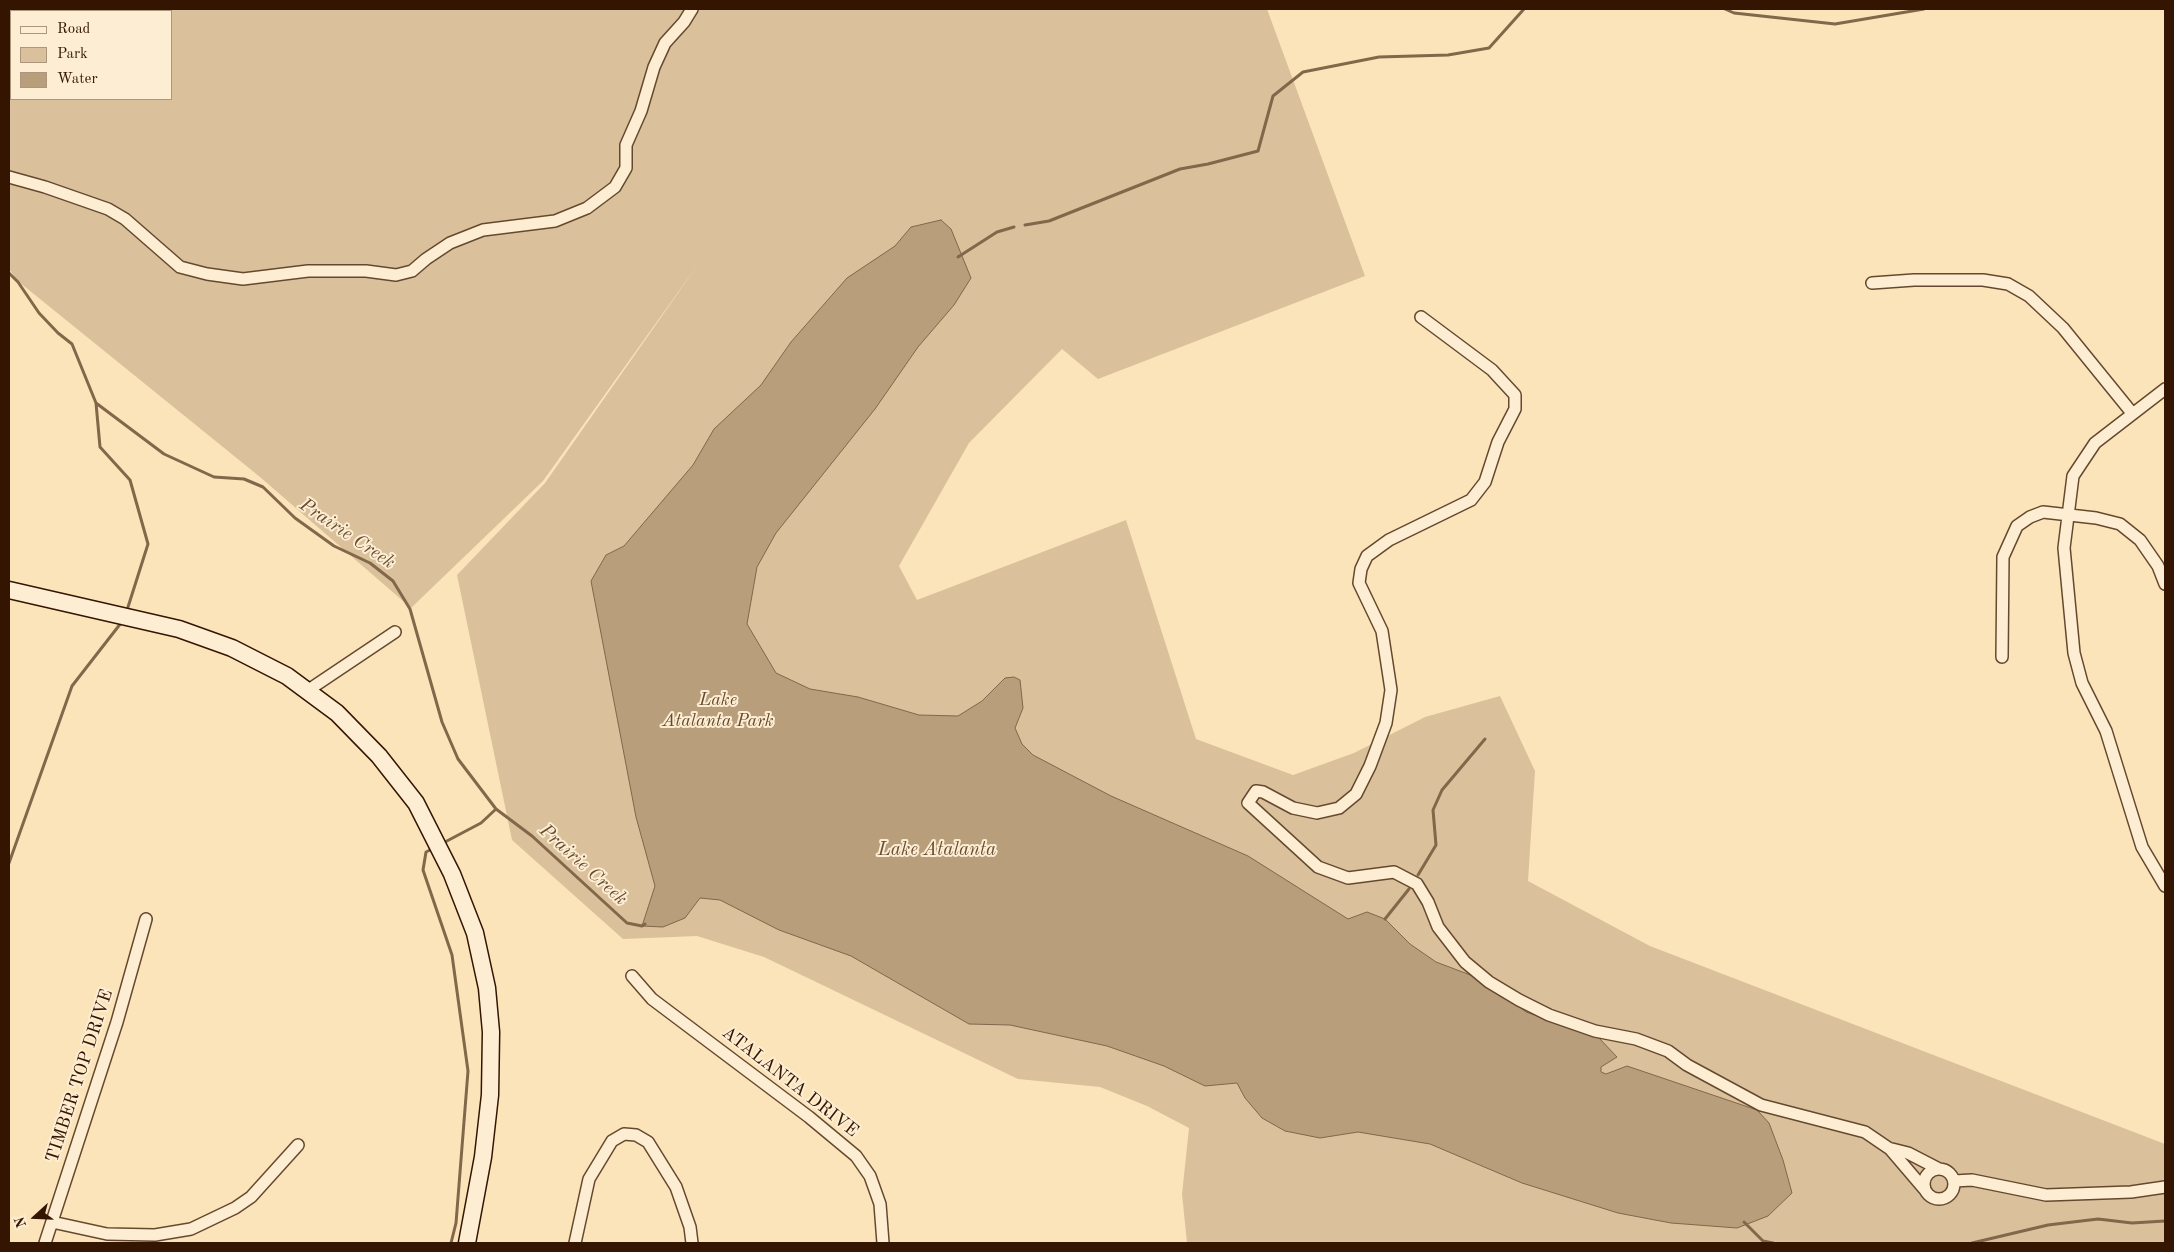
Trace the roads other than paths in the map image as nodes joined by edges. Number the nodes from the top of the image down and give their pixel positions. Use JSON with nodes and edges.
{"nodes":[{"id":1,"x":692,"y":9,"type":"edge"},
{"id":2,"x":9,"y":177,"type":"edge"},
{"id":3,"x":1872,"y":283,"type":"dead end"},
{"id":4,"x":1421,"y":317,"type":"dead end"},
{"id":5,"x":2165,"y":389,"type":"edge"},
{"id":6,"x":2132,"y":413,"type":"junction"},
{"id":7,"x":2068,"y":514,"type":"junction"},
{"id":8,"x":2165,"y":584,"type":"edge"},
{"id":9,"x":9,"y":590,"type":"edge"},
{"id":10,"x":395,"y":632,"type":"dead end"},
{"id":11,"x":2002,"y":657,"type":"dead end"},
{"id":12,"x":307,"y":691,"type":"junction"},
{"id":13,"x":2165,"y":886,"type":"edge"},
{"id":14,"x":146,"y":919,"type":"dead end"},
{"id":15,"x":632,"y":976,"type":"dead end"},
{"id":16,"x":298,"y":1145,"type":"dead end"},
{"id":17,"x":1890,"y":1148,"type":"junction"},
{"id":18,"x":1940,"y":1169,"type":"junction"},
{"id":19,"x":1954,"y":1181,"type":"junction"},
{"id":20,"x":2165,"y":1187,"type":"edge"},
{"id":21,"x":1925,"y":1190,"type":"junction"},
{"id":22,"x":52,"y":1222,"type":"junction"},
{"id":23,"x":45,"y":1243,"type":"edge"},
{"id":24,"x":467,"y":1243,"type":"edge"},
{"id":25,"x":575,"y":1243,"type":"edge"},
{"id":26,"x":692,"y":1243,"type":"edge"},
{"id":27,"x":883,"y":1243,"type":"edge"}],
"edges":[{"from":1,"to":2,"type":"street"},
{"from":3,"to":6,"type":"street"},
{"from":4,"to":17,"type":"street"},
{"from":5,"to":6,"type":"street"},
{"from":6,"to":7,"type":"street"},
{"from":7,"to":8,"type":"street"},
{"from":7,"to":11,"type":"street"},
{"from":7,"to":13,"type":"street"},
{"from":9,"to":12,"type":"main road"},
{"from":10,"to":12,"type":"street"},
{"from":12,"to":24,"type":"main road"},
{"from":14,"to":22,"type":"street","name":"TIMBER TOP DRIVE"},
{"from":15,"to":27,"type":"street","name":"ATALANTA DRIVE"},
{"from":16,"to":22,"type":"street"},
{"from":17,"to":18,"type":"street"},
{"from":17,"to":21,"type":"street"},
{"from":18,"to":19,"type":"street"},
{"from":18,"to":21,"type":"street"},
{"from":19,"to":20,"type":"street"},
{"from":19,"to":21,"type":"street"},
{"from":22,"to":23,"type":"street","name":"TIMBER TOP DRIVE"},
{"from":25,"to":26,"type":"street"}]}
